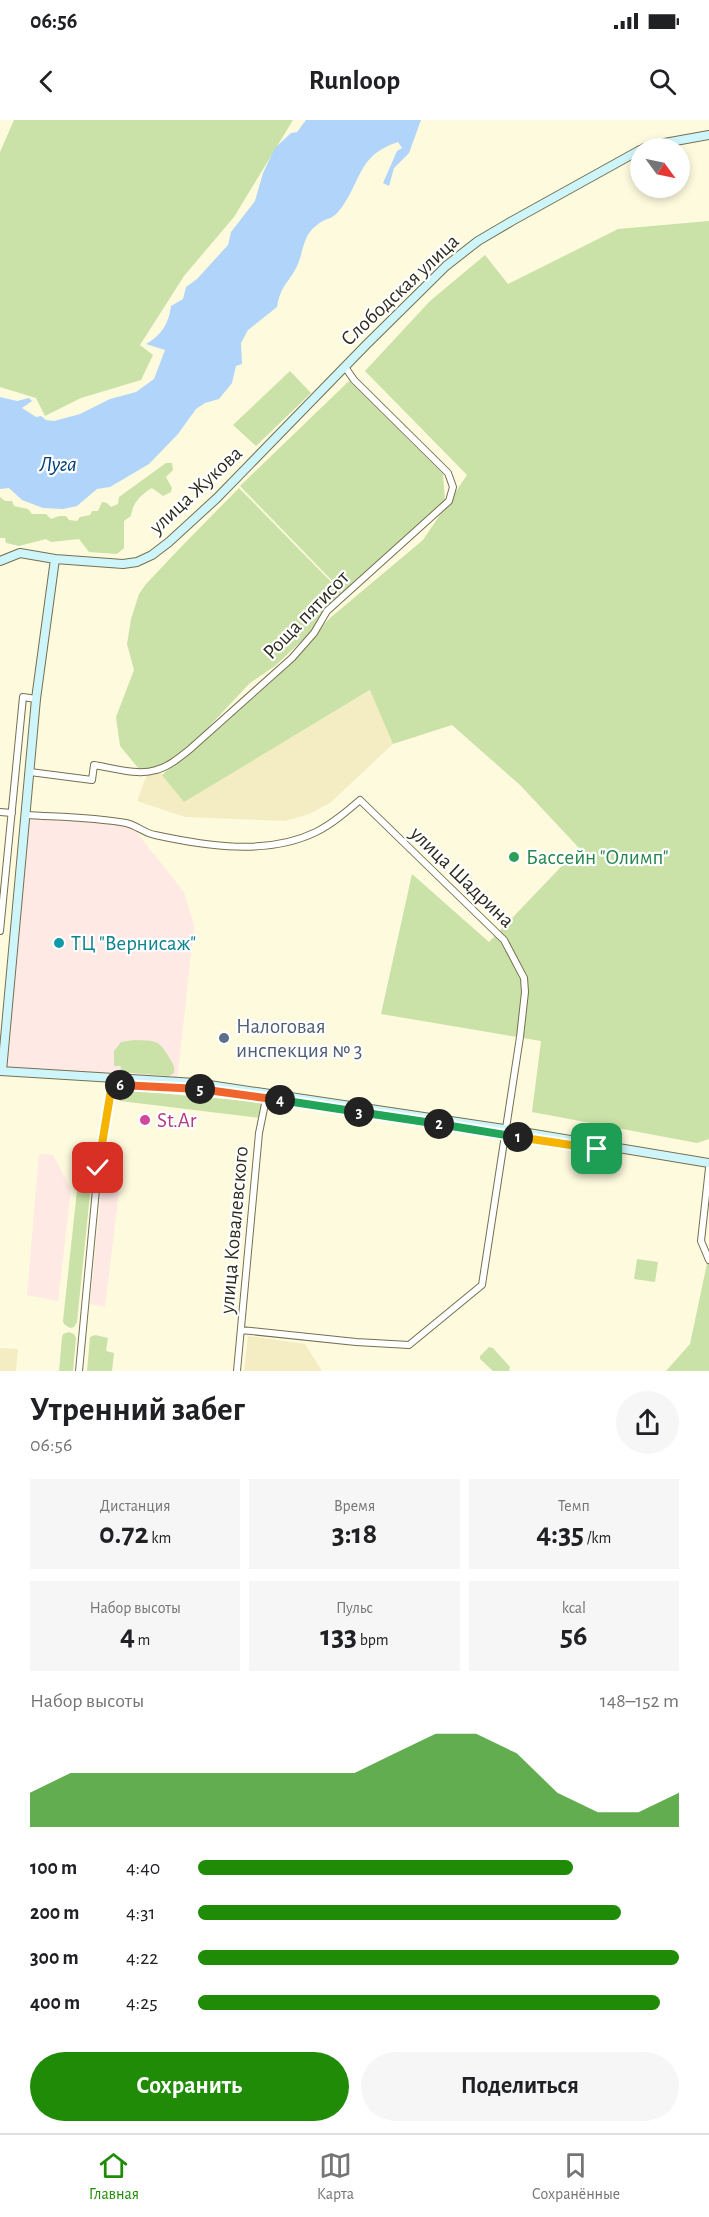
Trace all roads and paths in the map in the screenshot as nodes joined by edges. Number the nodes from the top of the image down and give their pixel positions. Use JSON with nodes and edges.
{"nodes":[{"id":1,"x":709,"y":135,"type":"edge"},
{"id":2,"x":690,"y":138,"type":"edge"},
{"id":3,"x":630,"y":156,"type":"edge"},
{"id":4,"x":345,"y":367,"type":"junction"},
{"id":5,"x":272,"y":443,"type":"joint"},
{"id":6,"x":55,"y":560,"type":"junction"},
{"id":7,"x":0,"y":561,"type":"edge"},
{"id":8,"x":36,"y":699,"type":"junction"},
{"id":9,"x":30,"y":772,"type":"junction"},
{"id":10,"x":0,"y":812,"type":"edge"},
{"id":11,"x":12,"y":813,"type":"junction"},
{"id":12,"x":26,"y":815,"type":"junction"},
{"id":13,"x":0,"y":931,"type":"edge"},
{"id":14,"x":2,"y":1046,"type":"edge"},
{"id":15,"x":1,"y":1073,"type":"edge"},
{"id":16,"x":113,"y":1082,"type":"junction"},
{"id":17,"x":267,"y":1096,"type":"junction"},
{"id":18,"x":504,"y":1132,"type":"junction"},
{"id":19,"x":709,"y":1166,"type":"edge"},
{"id":20,"x":709,"y":1260,"type":"edge"},
{"id":21,"x":241,"y":1330,"type":"junction"},
{"id":22,"x":79,"y":1371,"type":"edge"},
{"id":23,"x":237,"y":1371,"type":"edge"}],
"edges":[{"from":1,"to":2,"type":"street","name":"Слободская улица"},
{"from":3,"to":4,"type":"street","name":"Слободская улица"},
{"from":4,"to":5,"type":"street","name":"Слободская улица"},
{"from":4,"to":9,"type":"street","name":"Роща пятисот"},
{"from":5,"to":6,"type":"street","name":"улица Жукова"},
{"from":6,"to":7,"type":"street","name":"улица Жукова"},
{"from":6,"to":8,"type":"street"},
{"from":8,"to":9,"type":"street"},
{"from":8,"to":11,"type":"street"},
{"from":9,"to":12,"type":"street"},
{"from":10,"to":11,"type":"street"},
{"from":11,"to":13,"type":"street"},
{"from":12,"to":14,"type":"street"},
{"from":12,"to":18,"type":"street","name":"улица Шадрина"},
{"from":14,"to":15,"type":"street"},
{"from":15,"to":16,"type":"street"},
{"from":16,"to":17,"type":"street"},
{"from":16,"to":22,"type":"street"},
{"from":17,"to":18,"type":"street"},
{"from":17,"to":21,"type":"street","name":"улица Ковалевского"},
{"from":18,"to":19,"type":"street"},
{"from":18,"to":21,"type":"street","name":"улица Шадрина"},
{"from":19,"to":20,"type":"street"},
{"from":21,"to":23,"type":"street","name":"улица Ковалевского"}]}
